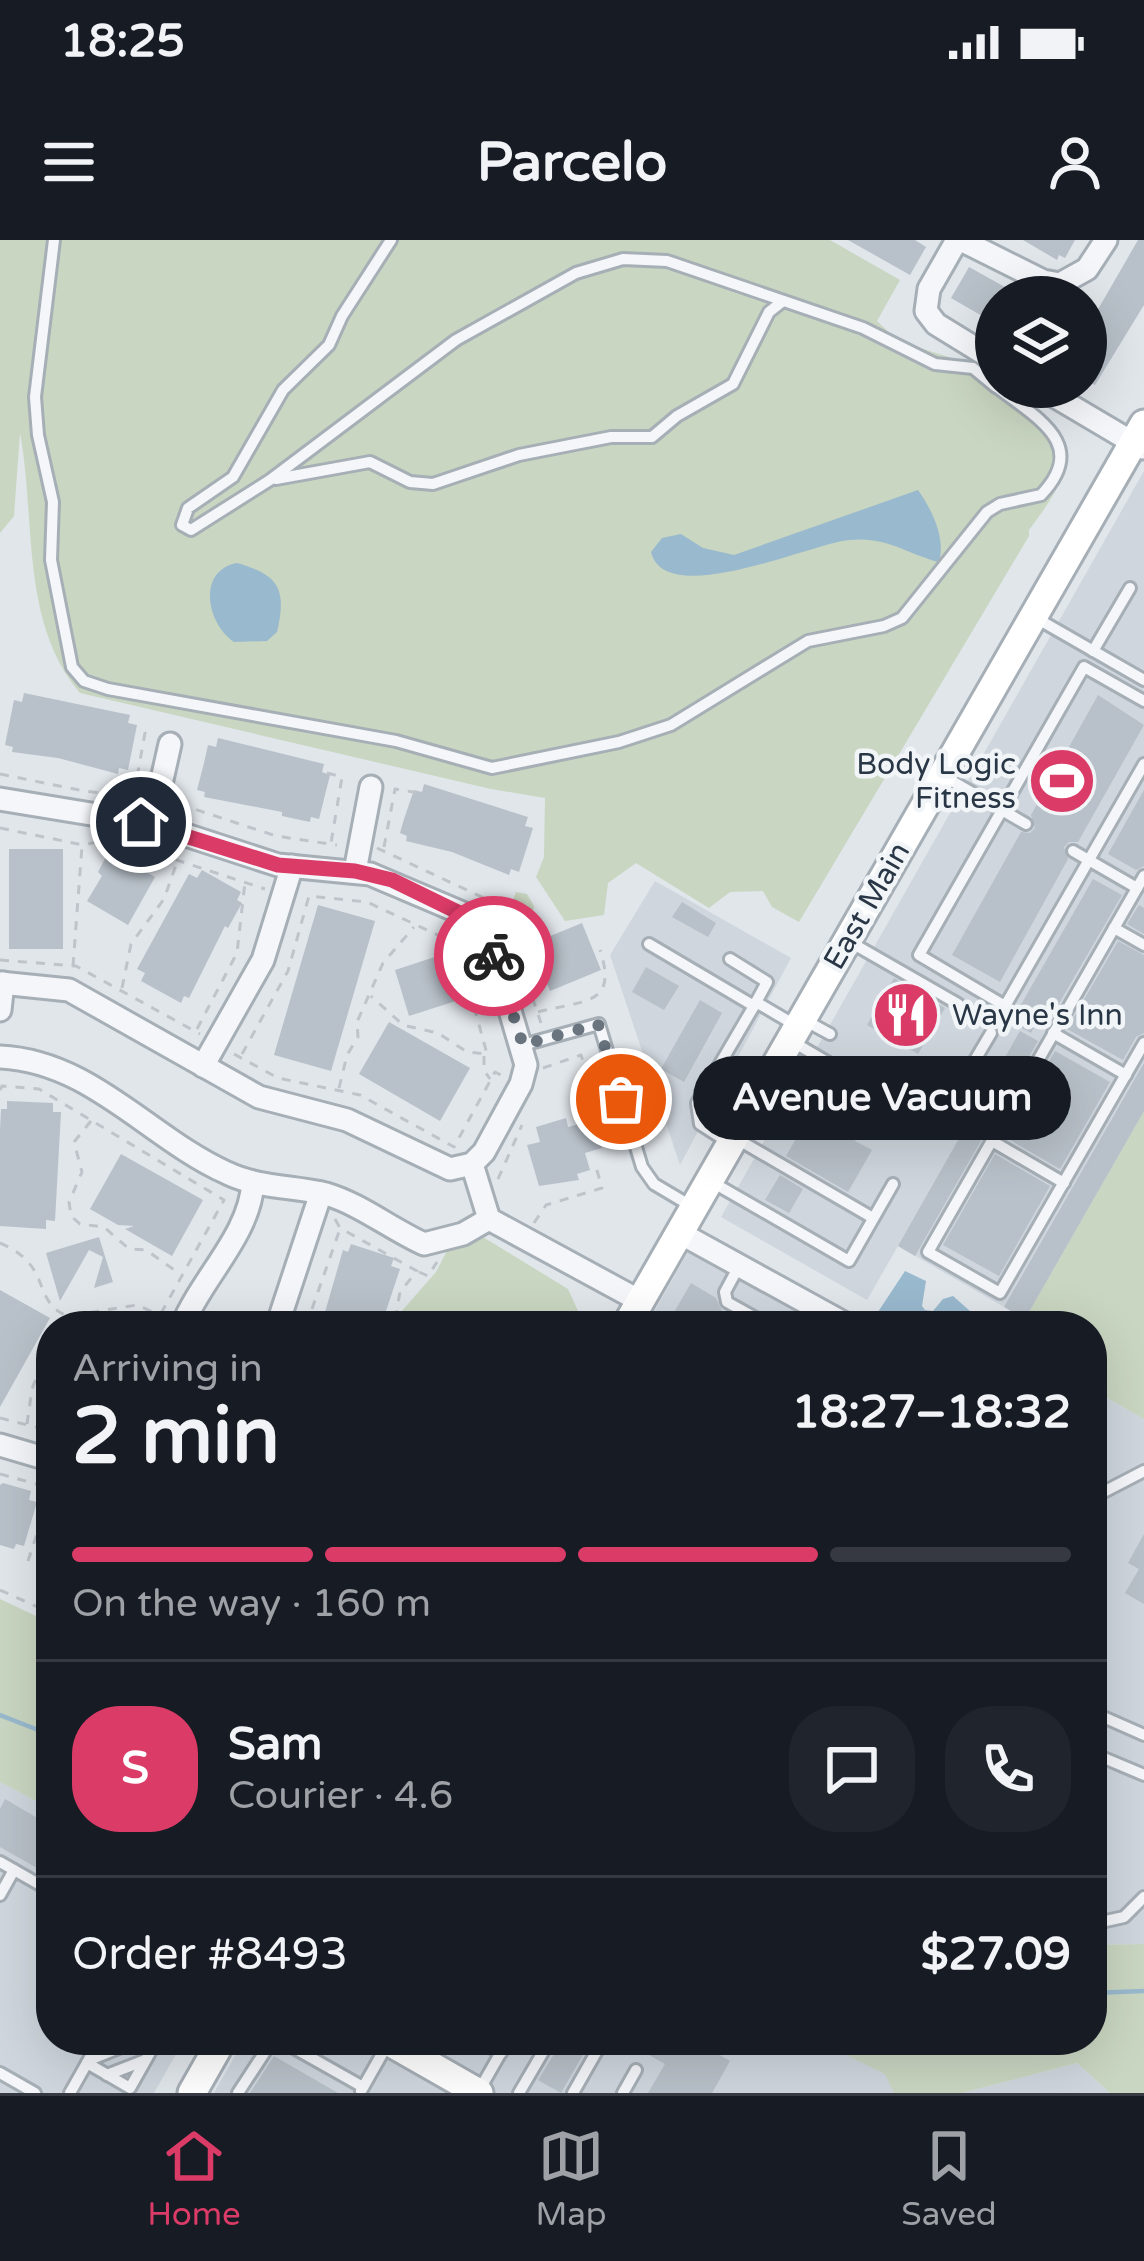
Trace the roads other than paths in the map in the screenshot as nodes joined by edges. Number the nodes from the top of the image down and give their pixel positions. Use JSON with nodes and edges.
{"nodes":[{"id":1,"x":54,"y":240,"type":"edge"},
{"id":2,"x":391,"y":240,"type":"edge"},
{"id":3,"x":959,"y":240,"type":"edge"},
{"id":4,"x":1106,"y":240,"type":"edge"},
{"id":5,"x":783,"y":301,"type":"junction"},
{"id":6,"x":975,"y":348,"type":"edge"},
{"id":7,"x":975,"y":370,"type":"edge"},
{"id":8,"x":1022,"y":408,"type":"edge"},
{"id":9,"x":1080,"y":408,"type":"edge"},
{"id":10,"x":1140,"y":439,"type":"edge"},
{"id":11,"x":270,"y":480,"type":"junction"},
{"id":12,"x":1130,"y":588,"type":"dead end"},
{"id":13,"x":1033,"y":616,"type":"junction"},
{"id":14,"x":1093,"y":651,"type":"junction"},
{"id":15,"x":1144,"y":680,"type":"edge"},
{"id":16,"x":1144,"y":701,"type":"edge"},
{"id":17,"x":170,"y":744,"type":"dead end"},
{"id":18,"x":1144,"y":764,"type":"edge"},
{"id":19,"x":943,"y":775,"type":"junction"},
{"id":20,"x":371,"y":787,"type":"dead end"},
{"id":21,"x":0,"y":799,"type":"edge"},
{"id":22,"x":1002,"y":810,"type":"junction"},
{"id":23,"x":152,"y":824,"type":"junction"},
{"id":24,"x":1026,"y":824,"type":"dead end"},
{"id":25,"x":1073,"y":851,"type":"dead end"},
{"id":26,"x":1089,"y":860,"type":"junction"},
{"id":27,"x":292,"y":866,"type":"junction"},
{"id":28,"x":355,"y":871,"type":"junction"},
{"id":29,"x":1140,"y":882,"type":"edge"},
{"id":30,"x":1114,"y":928,"type":"junction"},
{"id":31,"x":848,"y":940,"type":"junction"},
{"id":32,"x":649,"y":944,"type":"dead end"},
{"id":33,"x":1144,"y":945,"type":"edge"},
{"id":34,"x":730,"y":959,"type":"dead end"},
{"id":35,"x":2,"y":983,"type":"edge"},
{"id":36,"x":755,"y":1004,"type":"junction"},
{"id":37,"x":958,"y":1004,"type":"dead end"},
{"id":38,"x":0,"y":1010,"type":"edge"},
{"id":39,"x":797,"y":1029,"type":"junction"},
{"id":40,"x":991,"y":1033,"type":"dead end"},
{"id":41,"x":830,"y":1034,"type":"dead end"},
{"id":42,"x":1053,"y":1034,"type":"junction"},
{"id":43,"x":1144,"y":1043,"type":"edge"},
{"id":44,"x":523,"y":1045,"type":"junction"},
{"id":45,"x":0,"y":1057,"type":"edge"},
{"id":46,"x":203,"y":1066,"type":"junction"},
{"id":47,"x":1126,"y":1076,"type":"junction"},
{"id":48,"x":732,"y":1141,"type":"junction"},
{"id":49,"x":992,"y":1141,"type":"junction"},
{"id":50,"x":472,"y":1164,"type":"junction"},
{"id":51,"x":710,"y":1180,"type":"junction"},
{"id":52,"x":253,"y":1182,"type":"junction"},
{"id":53,"x":1064,"y":1183,"type":"junction"},
{"id":54,"x":893,"y":1184,"type":"dead end"},
{"id":55,"x":321,"y":1193,"type":"junction"},
{"id":56,"x":694,"y":1208,"type":"junction"},
{"id":57,"x":874,"y":1218,"type":"junction"},
{"id":58,"x":489,"y":1219,"type":"junction"},
{"id":59,"x":680,"y":1233,"type":"junction"},
{"id":60,"x":739,"y":1266,"type":"junction"},
{"id":61,"x":190,"y":1311,"type":"edge"},
{"id":62,"x":282,"y":1311,"type":"edge"},
{"id":63,"x":628,"y":1311,"type":"edge"},
{"id":64,"x":635,"y":1311,"type":"edge"},
{"id":65,"x":743,"y":1311,"type":"edge"},
{"id":66,"x":817,"y":1311,"type":"edge"},
{"id":67,"x":0,"y":1445,"type":"edge"},
{"id":68,"x":36,"y":1456,"type":"edge"},
{"id":69,"x":1144,"y":1471,"type":"edge"},
{"id":70,"x":1107,"y":1489,"type":"edge"},
{"id":71,"x":1107,"y":1719,"type":"edge"},
{"id":72,"x":1144,"y":1735,"type":"edge"},
{"id":73,"x":1107,"y":1759,"type":"edge"},
{"id":74,"x":1144,"y":1775,"type":"edge"},
{"id":75,"x":0,"y":1862,"type":"edge"},
{"id":76,"x":14,"y":1870,"type":"junction"},
{"id":77,"x":36,"y":1883,"type":"edge"},
{"id":78,"x":0,"y":1895,"type":"edge"},
{"id":79,"x":1144,"y":1897,"type":"edge"},
{"id":80,"x":1107,"y":1921,"type":"edge"},
{"id":81,"x":92,"y":2055,"type":"edge"},
{"id":82,"x":104,"y":2055,"type":"edge"},
{"id":83,"x":149,"y":2055,"type":"edge"},
{"id":84,"x":214,"y":2055,"type":"edge"},
{"id":85,"x":263,"y":2055,"type":"edge"},
{"id":86,"x":304,"y":2055,"type":"edge"},
{"id":87,"x":380,"y":2055,"type":"edge"},
{"id":88,"x":411,"y":2055,"type":"edge"},
{"id":89,"x":499,"y":2055,"type":"edge"},
{"id":90,"x":541,"y":2055,"type":"edge"},
{"id":91,"x":595,"y":2055,"type":"edge"},
{"id":92,"x":146,"y":2060,"type":"junction"},
{"id":93,"x":88,"y":2062,"type":"junction"},
{"id":94,"x":636,"y":2070,"type":"dead end"},
{"id":95,"x":0,"y":2073,"type":"edge"},
{"id":96,"x":107,"y":2075,"type":"junction"},
{"id":97,"x":361,"y":2090,"type":"edge"},
{"id":98,"x":472,"y":2091,"type":"edge"},
{"id":99,"x":34,"y":2093,"type":"edge"},
{"id":100,"x":70,"y":2093,"type":"edge"},
{"id":101,"x":192,"y":2093,"type":"edge"},
{"id":102,"x":238,"y":2093,"type":"edge"},
{"id":103,"x":519,"y":2093,"type":"edge"},
{"id":104,"x":573,"y":2093,"type":"edge"},
{"id":105,"x":623,"y":2093,"type":"edge"}],
"edges":[{"from":1,"to":8,"type":"lane"},
{"from":2,"to":11,"type":"lane"},
{"from":3,"to":4,"type":"street"},
{"from":3,"to":6,"type":"street"},
{"from":5,"to":7,"type":"lane"},
{"from":5,"to":11,"type":"lane"},
{"from":5,"to":11,"type":"lane"},
{"from":9,"to":10,"type":"street"},
{"from":10,"to":13,"type":"main road","name":"East Main"},
{"from":12,"to":14,"type":"lane"},
{"from":13,"to":14,"type":"lane"},
{"from":13,"to":19,"type":"main road","name":"East Main"},
{"from":14,"to":15,"type":"lane"},
{"from":16,"to":22,"type":"lane"},
{"from":17,"to":23,"type":"street"},
{"from":18,"to":26,"type":"lane"},
{"from":19,"to":22,"type":"lane"},
{"from":19,"to":31,"type":"main road","name":"East Main"},
{"from":20,"to":28,"type":"street"},
{"from":21,"to":23,"type":"street"},
{"from":22,"to":24,"type":"lane"},
{"from":22,"to":26,"type":"lane"},
{"from":23,"to":27,"type":"street"},
{"from":25,"to":26,"type":"lane"},
{"from":26,"to":29,"type":"lane"},
{"from":27,"to":28,"type":"street"},
{"from":27,"to":46,"type":"street"},
{"from":28,"to":44,"type":"street"},
{"from":29,"to":30,"type":"lane"},
{"from":30,"to":33,"type":"lane"},
{"from":30,"to":42,"type":"lane"},
{"from":31,"to":37,"type":"lane"},
{"from":31,"to":39,"type":"main road","name":"East Main"},
{"from":32,"to":36,"type":"lane"},
{"from":34,"to":36,"type":"lane"},
{"from":35,"to":38,"type":"street"},
{"from":35,"to":46,"type":"street"},
{"from":36,"to":39,"type":"lane"},
{"from":36,"to":48,"type":"lane"},
{"from":39,"to":40,"type":"lane"},
{"from":39,"to":41,"type":"lane"},
{"from":39,"to":48,"type":"main road","name":"East Main"},
{"from":42,"to":47,"type":"lane"},
{"from":42,"to":49,"type":"lane"},
{"from":43,"to":47,"type":"lane"},
{"from":44,"to":50,"type":"street"},
{"from":44,"to":56,"type":"lane"},
{"from":45,"to":52,"type":"street"},
{"from":46,"to":50,"type":"street"},
{"from":47,"to":53,"type":"lane"},
{"from":48,"to":51,"type":"main road","name":"East Main"},
{"from":48,"to":57,"type":"lane"},
{"from":49,"to":53,"type":"lane"},
{"from":49,"to":53,"type":"lane"},
{"from":50,"to":58,"type":"street"},
{"from":51,"to":56,"type":"main road","name":"East Main"},
{"from":51,"to":57,"type":"lane"},
{"from":52,"to":55,"type":"street"},
{"from":52,"to":61,"type":"street"},
{"from":54,"to":57,"type":"lane"},
{"from":55,"to":58,"type":"street"},
{"from":55,"to":62,"type":"street"},
{"from":56,"to":59,"type":"main road","name":"East Main"},
{"from":58,"to":63,"type":"street"},
{"from":59,"to":60,"type":"street"},
{"from":59,"to":64,"type":"main road","name":"East Main"},
{"from":60,"to":65,"type":"lane"},
{"from":60,"to":66,"type":"street"},
{"from":67,"to":68,"type":"street"},
{"from":69,"to":70,"type":"lane"},
{"from":71,"to":72,"type":"lane"},
{"from":73,"to":74,"type":"lane"},
{"from":75,"to":76,"type":"lane"},
{"from":76,"to":77,"type":"lane"},
{"from":76,"to":78,"type":"lane"},
{"from":79,"to":80,"type":"lane"},
{"from":81,"to":93,"type":"lane"},
{"from":82,"to":93,"type":"lane"},
{"from":83,"to":92,"type":"lane"},
{"from":84,"to":101,"type":"main road"},
{"from":85,"to":102,"type":"lane"},
{"from":86,"to":97,"type":"lane"},
{"from":87,"to":97,"type":"lane"},
{"from":88,"to":98,"type":"main road"},
{"from":89,"to":98,"type":"lane"},
{"from":90,"to":103,"type":"lane"},
{"from":91,"to":104,"type":"lane"},
{"from":92,"to":96,"type":"lane"},
{"from":92,"to":96,"type":"lane"},
{"from":93,"to":96,"type":"lane"},
{"from":93,"to":100,"type":"lane"},
{"from":94,"to":105,"type":"lane"},
{"from":95,"to":99,"type":"lane"}]}
